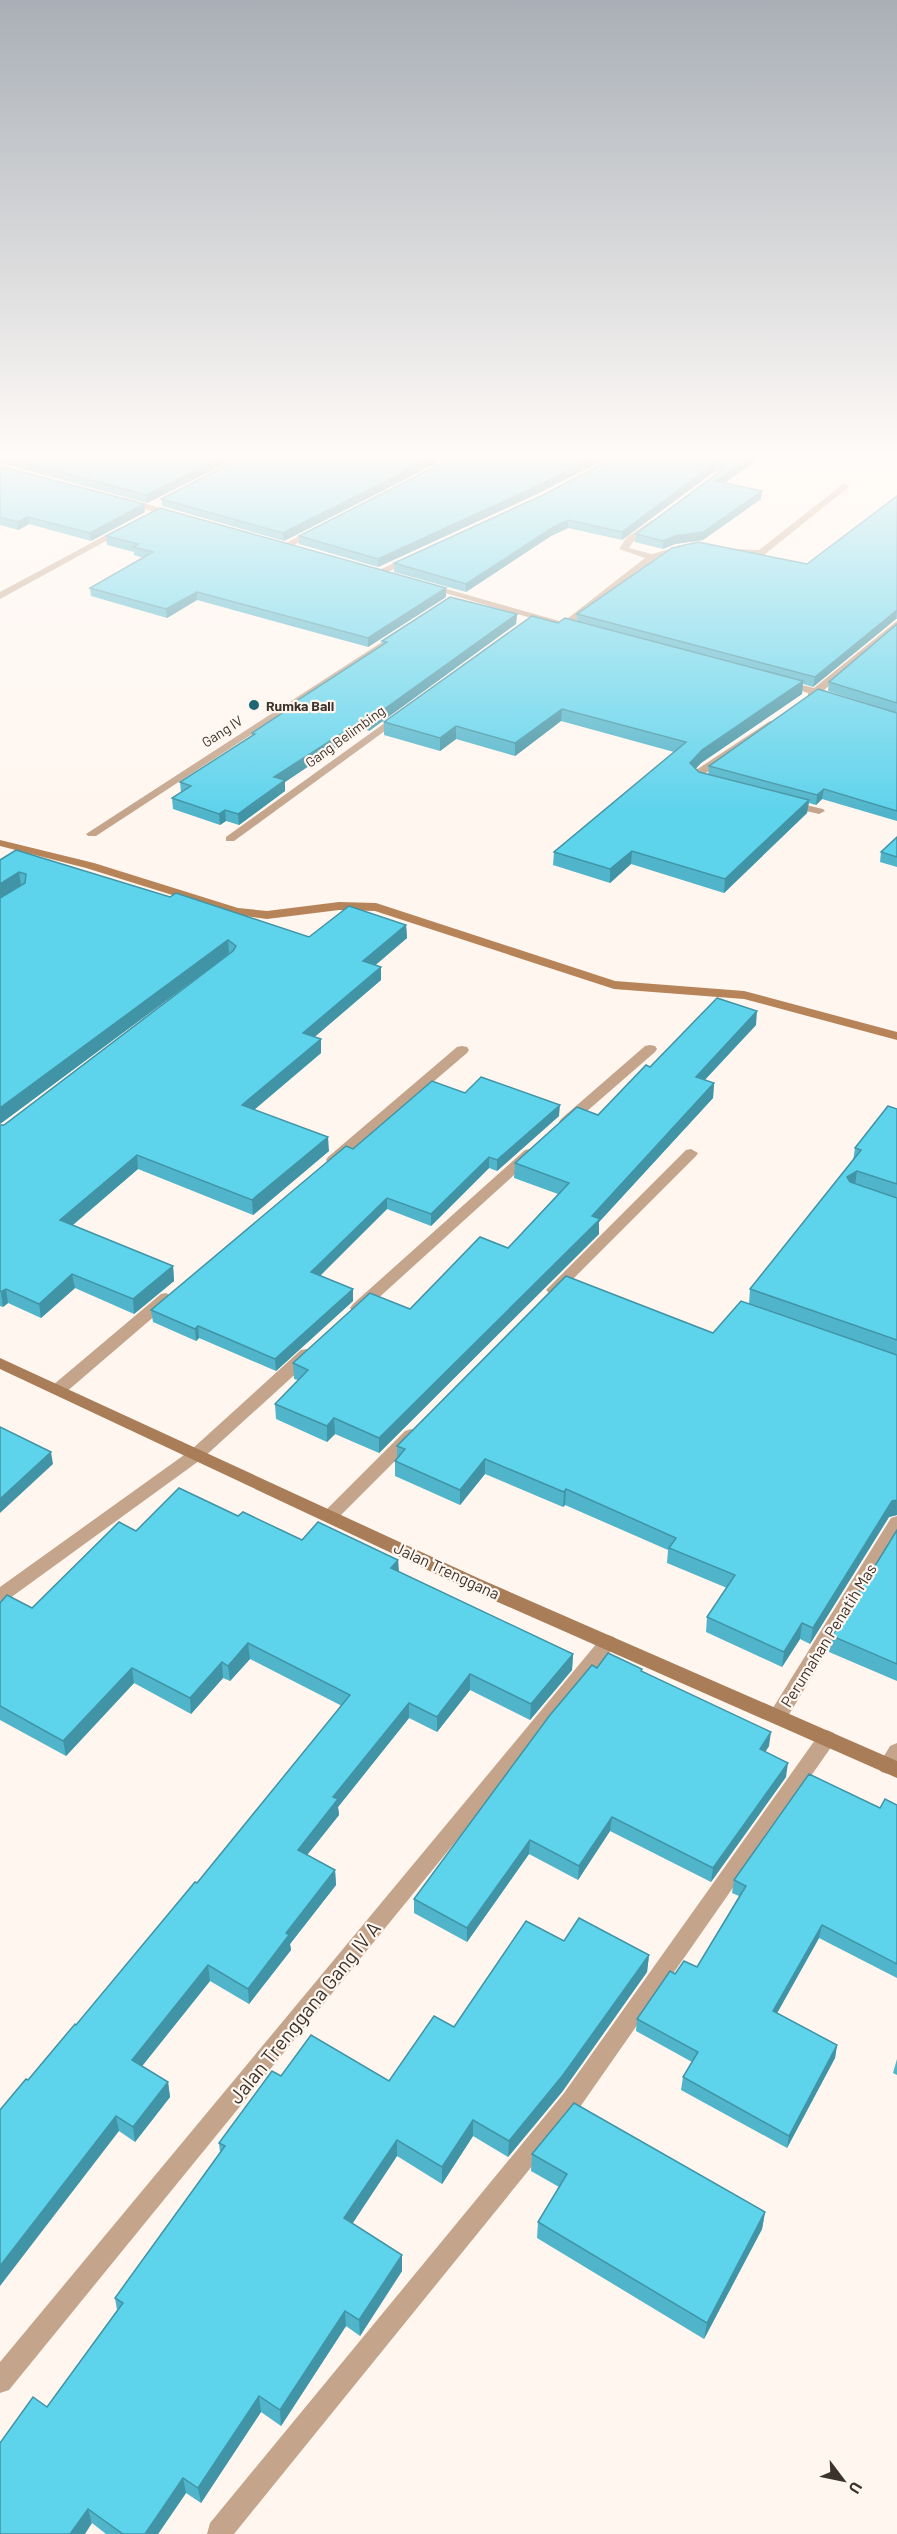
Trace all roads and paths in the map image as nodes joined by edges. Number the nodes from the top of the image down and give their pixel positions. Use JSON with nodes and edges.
{"nodes":[{"id":1,"x":35,"y":577,"type":"edge"},
{"id":2,"x":395,"y":577,"type":"edge"},
{"id":3,"x":626,"y":577,"type":"edge"},
{"id":4,"x":398,"y":578,"type":"edge"},
{"id":5,"x":419,"y":584,"type":"edge"},
{"id":6,"x":459,"y":595,"type":"junction"},
{"id":7,"x":0,"y":596,"type":"edge"},
{"id":8,"x":450,"y":602,"type":"edge"},
{"id":9,"x":897,"y":624,"type":"edge"},
{"id":10,"x":565,"y":626,"type":"junction"},
{"id":11,"x":410,"y":627,"type":"edge"},
{"id":12,"x":577,"y":628,"type":"edge"},
{"id":13,"x":771,"y":680,"type":"edge"},
{"id":14,"x":816,"y":692,"type":"junction"},
{"id":15,"x":845,"y":700,"type":"edge"},
{"id":16,"x":798,"y":704,"type":"edge"},
{"id":17,"x":405,"y":711,"type":"edge"},
{"id":18,"x":780,"y":717,"type":"edge"},
{"id":19,"x":720,"y":787,"type":"edge"},
{"id":20,"x":775,"y":800,"type":"edge"},
{"id":21,"x":819,"y":811,"type":"dead end"},
{"id":22,"x":92,"y":834,"type":"dead end"},
{"id":23,"x":230,"y":839,"type":"dead end"},
{"id":24,"x":650,"y":1049,"type":"dead end"},
{"id":25,"x":462,"y":1050,"type":"dead end"},
{"id":26,"x":555,"y":1130,"type":"edge"},
{"id":27,"x":538,"y":1146,"type":"edge"},
{"id":28,"x":691,"y":1153,"type":"dead end"},
{"id":29,"x":322,"y":1169,"type":"edge"},
{"id":30,"x":174,"y":1292,"type":"edge"},
{"id":31,"x":540,"y":1305,"type":"edge"},
{"id":32,"x":346,"y":1320,"type":"edge"},
{"id":33,"x":319,"y":1343,"type":"edge"},
{"id":34,"x":0,"y":1363,"type":"edge"},
{"id":35,"x":59,"y":1389,"type":"junction"},
{"id":36,"x":423,"y":1423,"type":"edge"},
{"id":37,"x":197,"y":1454,"type":"junction"},
{"id":38,"x":330,"y":1516,"type":"junction"},
{"id":39,"x":897,"y":1522,"type":"edge"},
{"id":40,"x":0,"y":1596,"type":"edge"},
{"id":41,"x":608,"y":1642,"type":"junction"},
{"id":42,"x":778,"y":1716,"type":"junction"},
{"id":43,"x":827,"y":1738,"type":"junction"},
{"id":44,"x":894,"y":1762,"type":"edge"},
{"id":45,"x":0,"y":2381,"type":"edge"},
{"id":46,"x":219,"y":2532,"type":"dead end"}],
"edges":[{"from":1,"to":7,"type":"street"},
{"from":2,"to":4,"type":"street"},
{"from":3,"to":10,"type":"street"},
{"from":5,"to":6,"type":"street"},
{"from":6,"to":8,"type":"street"},
{"from":6,"to":10,"type":"street"},
{"from":9,"to":14,"type":"street"},
{"from":10,"to":12,"type":"street"},
{"from":11,"to":22,"type":"street","name":"Gang IV"},
{"from":13,"to":14,"type":"street"},
{"from":14,"to":15,"type":"street"},
{"from":14,"to":16,"type":"street"},
{"from":17,"to":23,"type":"street","name":"Gang Belimbing"},
{"from":18,"to":19,"type":"street"},
{"from":20,"to":21,"type":"street"},
{"from":24,"to":26,"type":"street"},
{"from":25,"to":29,"type":"street"},
{"from":27,"to":32,"type":"street"},
{"from":28,"to":31,"type":"street"},
{"from":30,"to":35,"type":"street"},
{"from":33,"to":37,"type":"street"},
{"from":34,"to":35,"type":"main road","name":"Jalan Trenggana"},
{"from":35,"to":37,"type":"main road","name":"Jalan Trenggana"},
{"from":36,"to":38,"type":"street"},
{"from":37,"to":38,"type":"main road","name":"Jalan Trenggana"},
{"from":37,"to":40,"type":"street"},
{"from":38,"to":41,"type":"main road","name":"Jalan Trenggana"},
{"from":39,"to":42,"type":"street","name":"Perumahan Penatih Mas"},
{"from":41,"to":42,"type":"main road","name":"Jalan Trenggana"},
{"from":41,"to":45,"type":"street","name":"Jalan Trenggana Gang IV A"},
{"from":42,"to":43,"type":"main road","name":"Jalan Trenggana"},
{"from":43,"to":44,"type":"main road","name":"Jalan Trenggana"},
{"from":43,"to":46,"type":"street"}]}
